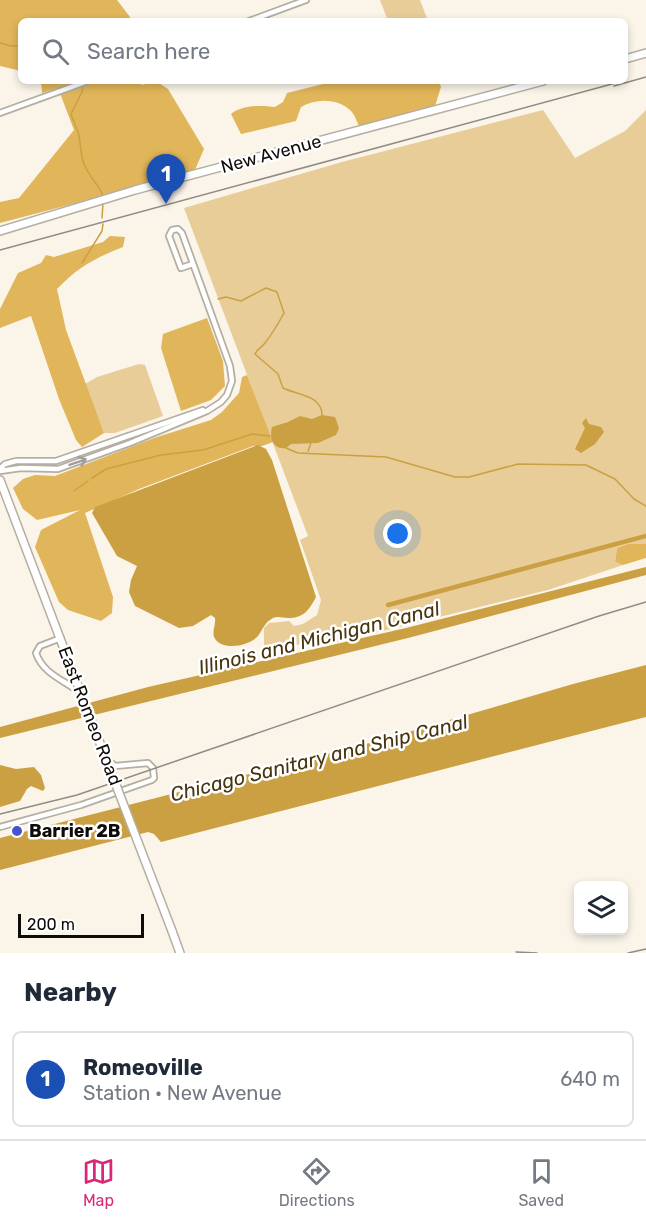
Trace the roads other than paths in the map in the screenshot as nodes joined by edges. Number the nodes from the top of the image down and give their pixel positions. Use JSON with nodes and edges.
{"nodes":[{"id":1,"x":306,"y":0,"type":"edge"},
{"id":2,"x":257,"y":18,"type":"edge"},
{"id":3,"x":646,"y":53,"type":"edge"},
{"id":4,"x":628,"y":58,"type":"edge"},
{"id":5,"x":80,"y":84,"type":"edge"},
{"id":6,"x":532,"y":84,"type":"edge"},
{"id":7,"x":0,"y":114,"type":"edge"},
{"id":8,"x":0,"y":231,"type":"edge"},
{"id":9,"x":193,"y":264,"type":"junction"},
{"id":10,"x":0,"y":470,"type":"edge"},
{"id":11,"x":0,"y":480,"type":"edge"},
{"id":12,"x":61,"y":638,"type":"junction"},
{"id":13,"x":0,"y":827,"type":"edge"},
{"id":14,"x":180,"y":953,"type":"edge"}],
"edges":[{"from":1,"to":2,"type":"street"},
{"from":3,"to":4,"type":"main road"},
{"from":5,"to":7,"type":"street"},
{"from":6,"to":8,"type":"main road","name":"New Avenue"},
{"from":9,"to":9,"type":"street"},
{"from":9,"to":10,"type":"street"},
{"from":11,"to":12,"type":"main road","name":"East Romeo Road"},
{"from":12,"to":13,"type":"street","bridge":true},
{"from":12,"to":14,"type":"main road","name":"East Romeo Road","bridge":true}]}
